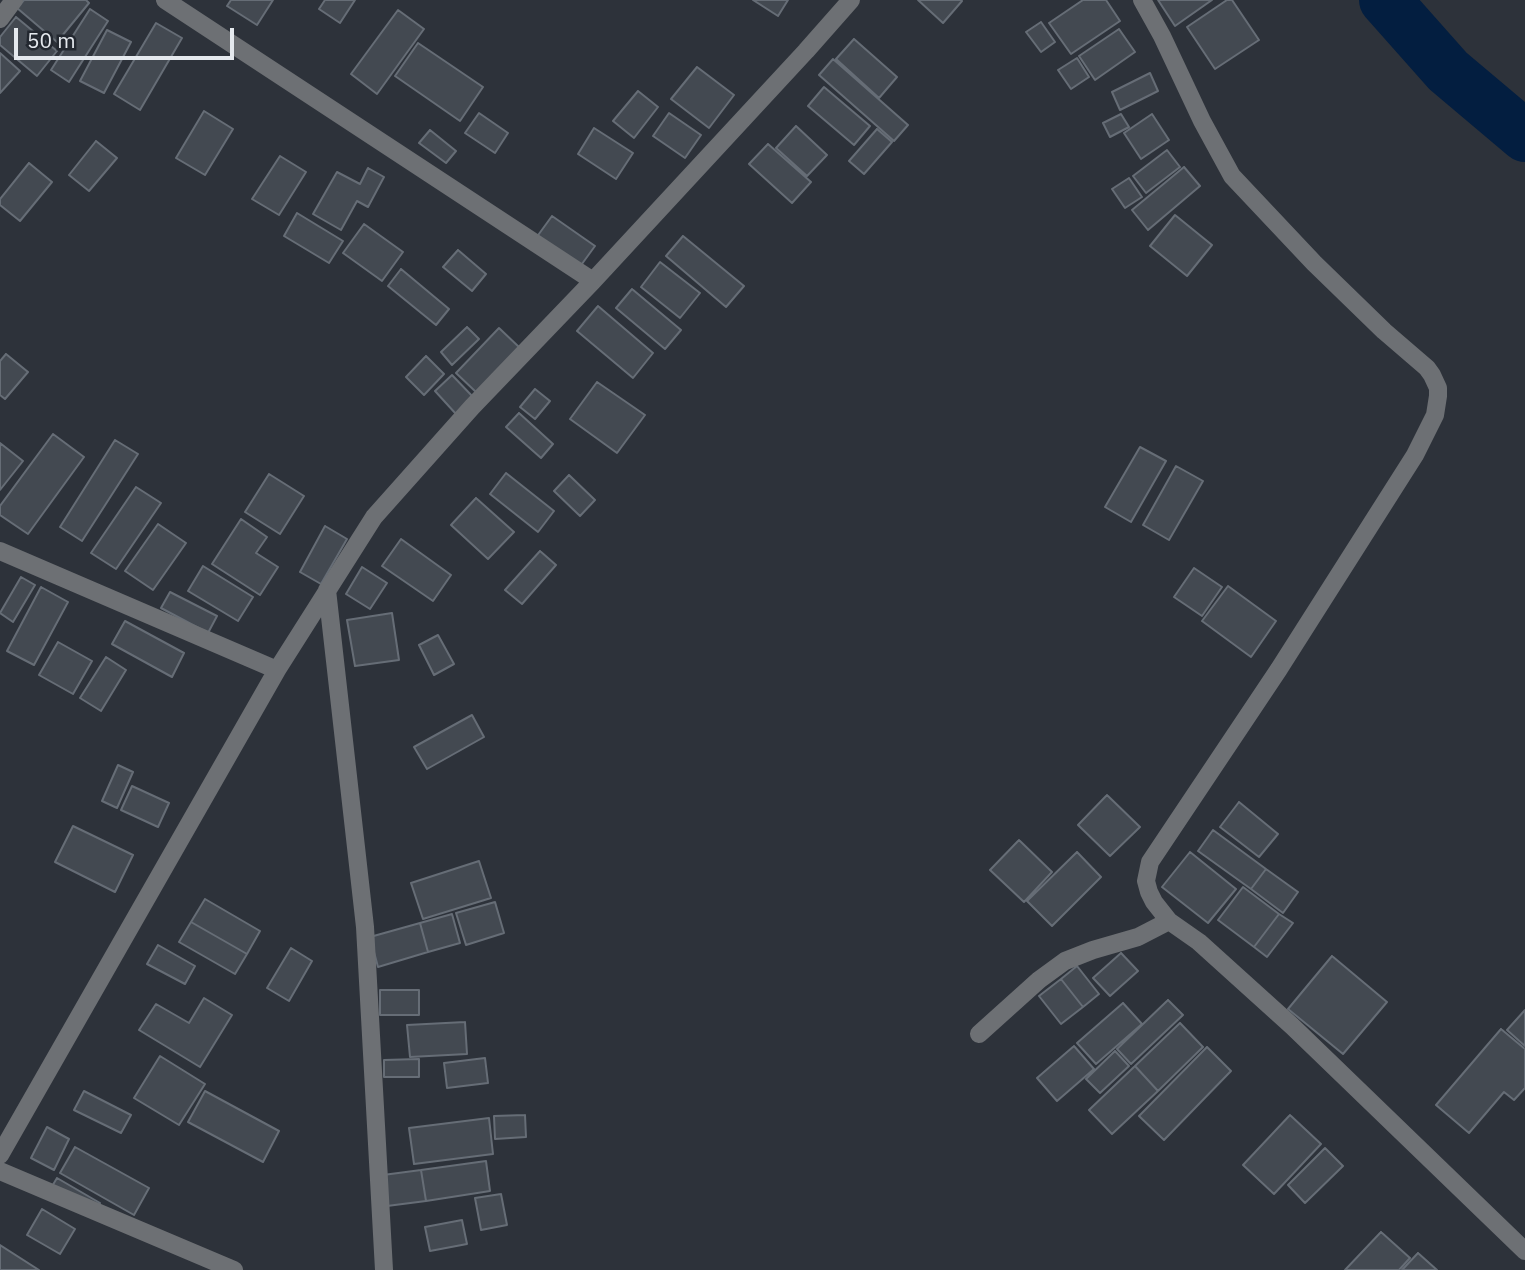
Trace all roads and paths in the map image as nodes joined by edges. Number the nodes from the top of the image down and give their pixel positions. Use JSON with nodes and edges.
{"nodes":[{"id":1,"x":14,"y":0,"type":"edge"},
{"id":2,"x":165,"y":0,"type":"edge"},
{"id":3,"x":852,"y":0,"type":"edge"},
{"id":4,"x":1142,"y":0,"type":"edge"},
{"id":5,"x":0,"y":19,"type":"edge"},
{"id":6,"x":593,"y":281,"type":"junction"},
{"id":7,"x":0,"y":551,"type":"edge"},
{"id":8,"x":327,"y":590,"type":"junction"},
{"id":9,"x":277,"y":670,"type":"junction"},
{"id":10,"x":1169,"y":921,"type":"junction"},
{"id":11,"x":979,"y":1034,"type":"dead end"},
{"id":12,"x":0,"y":1155,"type":"edge"},
{"id":13,"x":0,"y":1171,"type":"edge"},
{"id":14,"x":1525,"y":1251,"type":"edge"},
{"id":15,"x":234,"y":1270,"type":"edge"},
{"id":16,"x":384,"y":1270,"type":"edge"}],
"edges":[{"from":1,"to":5,"type":"street"},
{"from":2,"to":6,"type":"street"},
{"from":3,"to":6,"type":"street"},
{"from":4,"to":10,"type":"street"},
{"from":6,"to":8,"type":"street"},
{"from":7,"to":9,"type":"street"},
{"from":8,"to":9,"type":"street"},
{"from":8,"to":16,"type":"street"},
{"from":9,"to":12,"type":"street"},
{"from":10,"to":11,"type":"street"},
{"from":10,"to":14,"type":"street"},
{"from":13,"to":15,"type":"street"}]}
